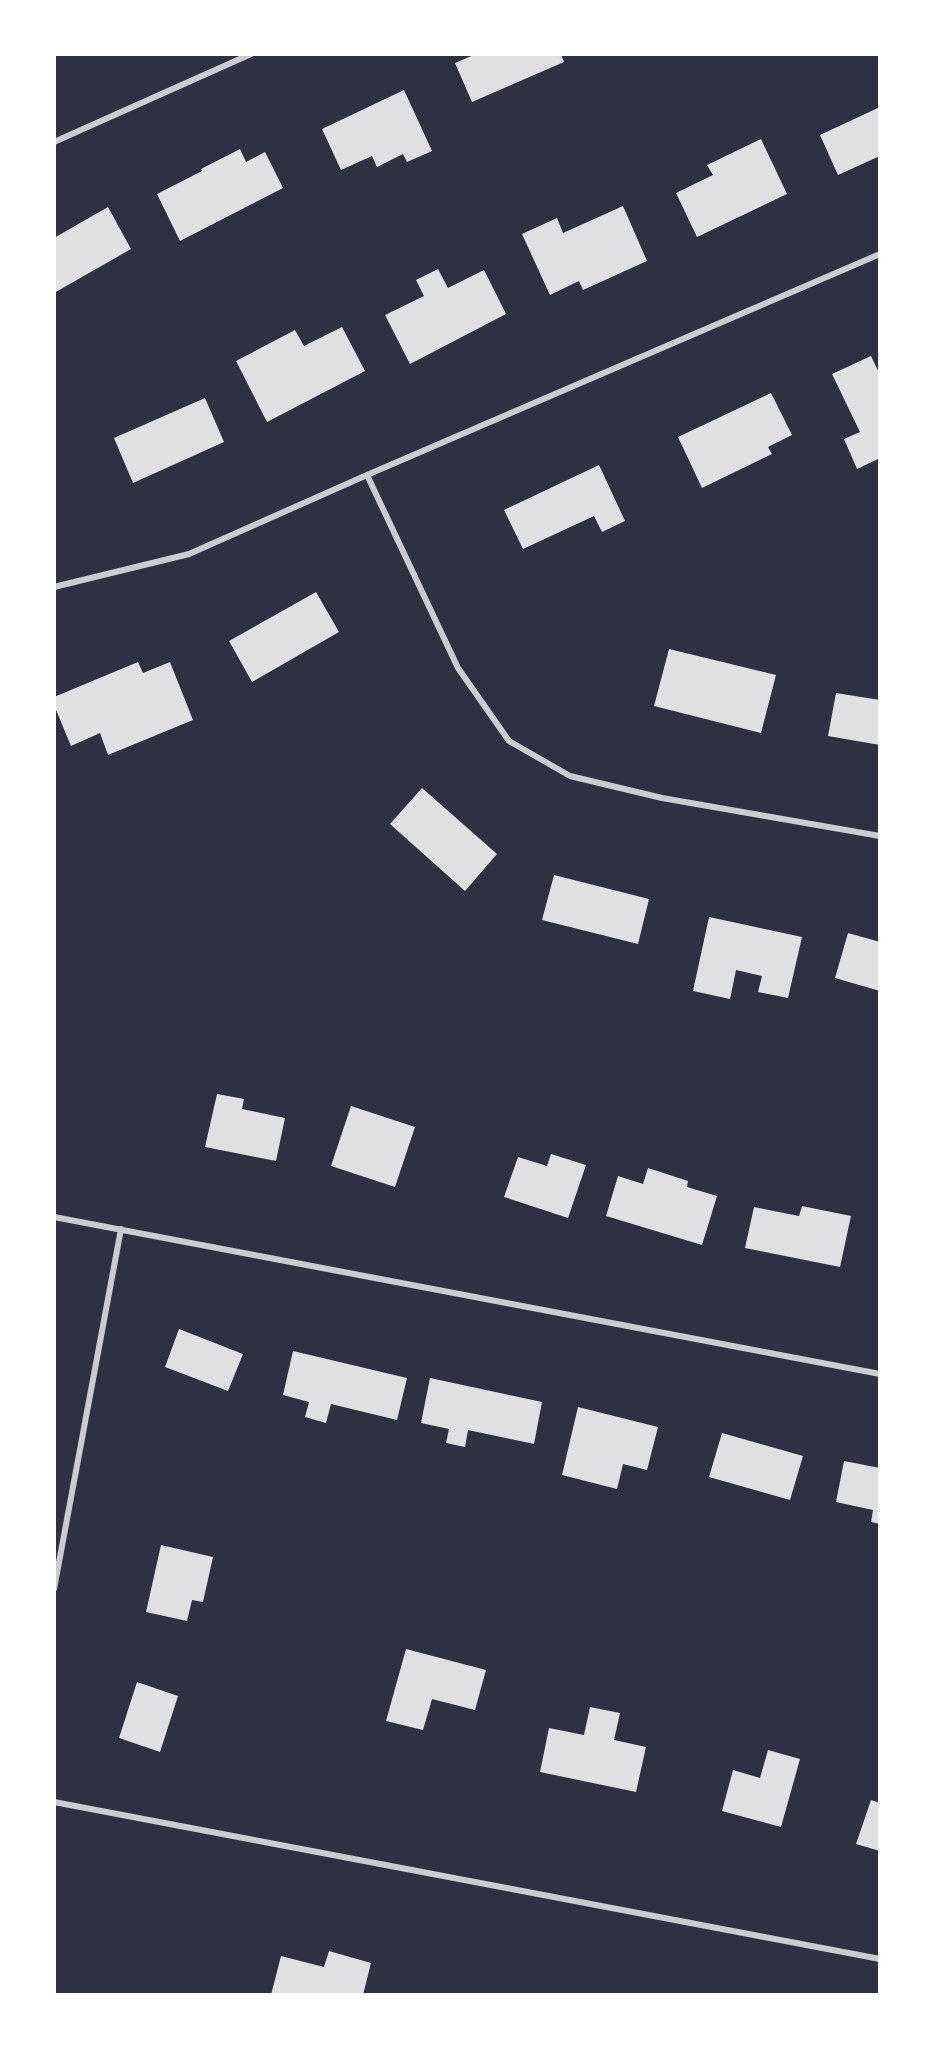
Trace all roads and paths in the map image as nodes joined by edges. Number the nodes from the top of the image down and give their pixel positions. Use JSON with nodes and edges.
{"nodes":[{"id":1,"x":251,"y":54,"type":"edge"},
{"id":2,"x":54,"y":142,"type":"edge"},
{"id":3,"x":880,"y":254,"type":"edge"},
{"id":4,"x":367,"y":475,"type":"junction"},
{"id":5,"x":54,"y":587,"type":"edge"},
{"id":6,"x":880,"y":836,"type":"edge"},
{"id":7,"x":54,"y":1217,"type":"edge"},
{"id":8,"x":121,"y":1229,"type":"junction"},
{"id":9,"x":880,"y":1374,"type":"edge"},
{"id":10,"x":54,"y":1588,"type":"edge"},
{"id":11,"x":54,"y":1802,"type":"edge"},
{"id":12,"x":880,"y":1959,"type":"edge"}],
"edges":[{"from":1,"to":2,"type":"street"},
{"from":3,"to":4,"type":"street"},
{"from":4,"to":5,"type":"street"},
{"from":4,"to":6,"type":"street"},
{"from":7,"to":8,"type":"street"},
{"from":8,"to":9,"type":"street"},
{"from":8,"to":10,"type":"street"},
{"from":11,"to":12,"type":"street"}]}
